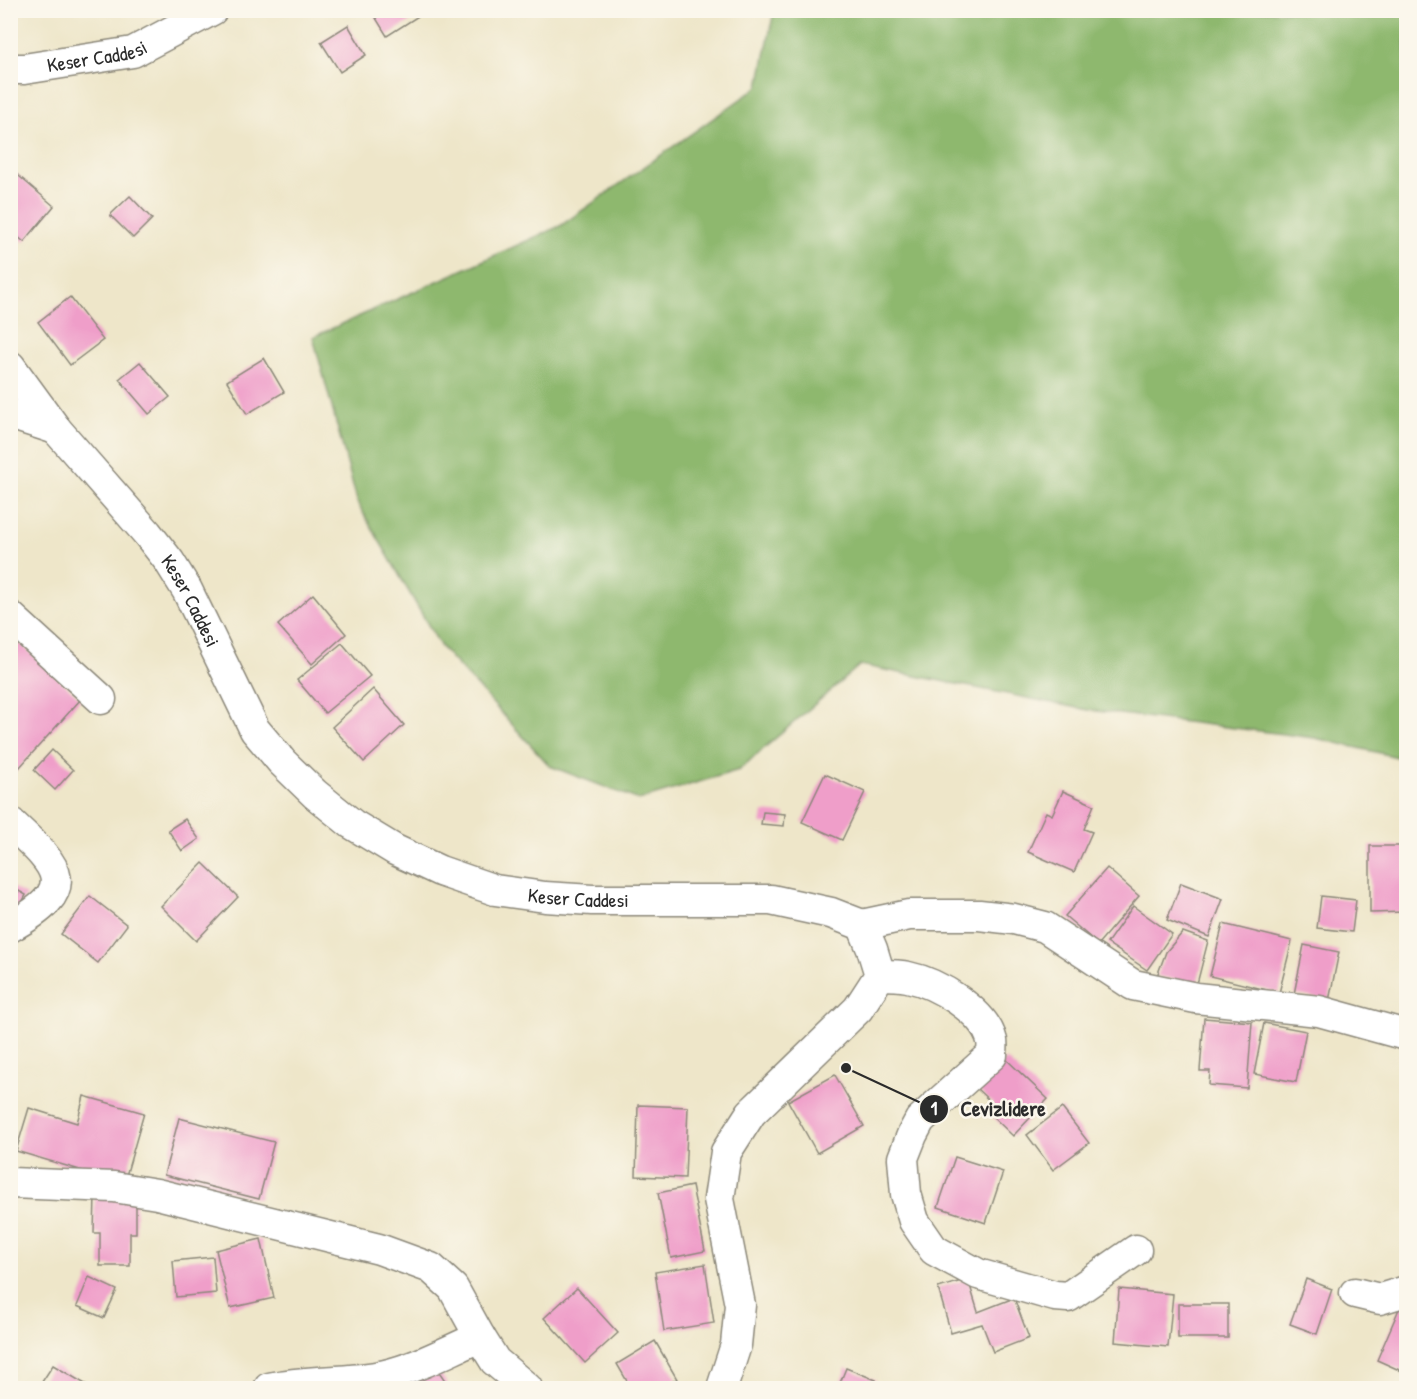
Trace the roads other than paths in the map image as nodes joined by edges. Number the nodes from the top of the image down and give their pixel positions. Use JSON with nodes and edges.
{"nodes":[{"id":1,"x":212,"y":10,"type":"edge"},
{"id":2,"x":10,"y":69,"type":"edge"},
{"id":3,"x":10,"y":366,"type":"edge"},
{"id":4,"x":10,"y":414,"type":"edge"},
{"id":5,"x":56,"y":429,"type":"junction"},
{"id":6,"x":10,"y":616,"type":"edge"},
{"id":7,"x":101,"y":699,"type":"dead end"},
{"id":8,"x":10,"y":822,"type":"edge"},
{"id":9,"x":862,"y":926,"type":"junction"},
{"id":10,"x":10,"y":927,"type":"edge"},
{"id":11,"x":880,"y":975,"type":"junction"},
{"id":12,"x":1407,"y":1035,"type":"edge"},
{"id":13,"x":10,"y":1183,"type":"edge"},
{"id":14,"x":1136,"y":1250,"type":"dead end"},
{"id":15,"x":1407,"y":1291,"type":"edge"},
{"id":16,"x":1355,"y":1293,"type":"dead end"},
{"id":17,"x":480,"y":1337,"type":"junction"},
{"id":18,"x":269,"y":1389,"type":"edge"},
{"id":19,"x":527,"y":1389,"type":"edge"},
{"id":20,"x":722,"y":1389,"type":"edge"}],
"edges":[{"from":1,"to":2,"type":"street","name":"Keser Caddesi"},
{"from":3,"to":5,"type":"street","name":"Keser Caddesi"},
{"from":4,"to":5,"type":"street"},
{"from":5,"to":9,"type":"street","name":"Keser Caddesi"},
{"from":6,"to":7,"type":"street"},
{"from":8,"to":10,"type":"street"},
{"from":9,"to":11,"type":"street"},
{"from":9,"to":12,"type":"street"},
{"from":11,"to":14,"type":"street"},
{"from":11,"to":20,"type":"street"},
{"from":13,"to":17,"type":"street"},
{"from":15,"to":16,"type":"street"},
{"from":17,"to":18,"type":"street"},
{"from":17,"to":19,"type":"street"}]}
